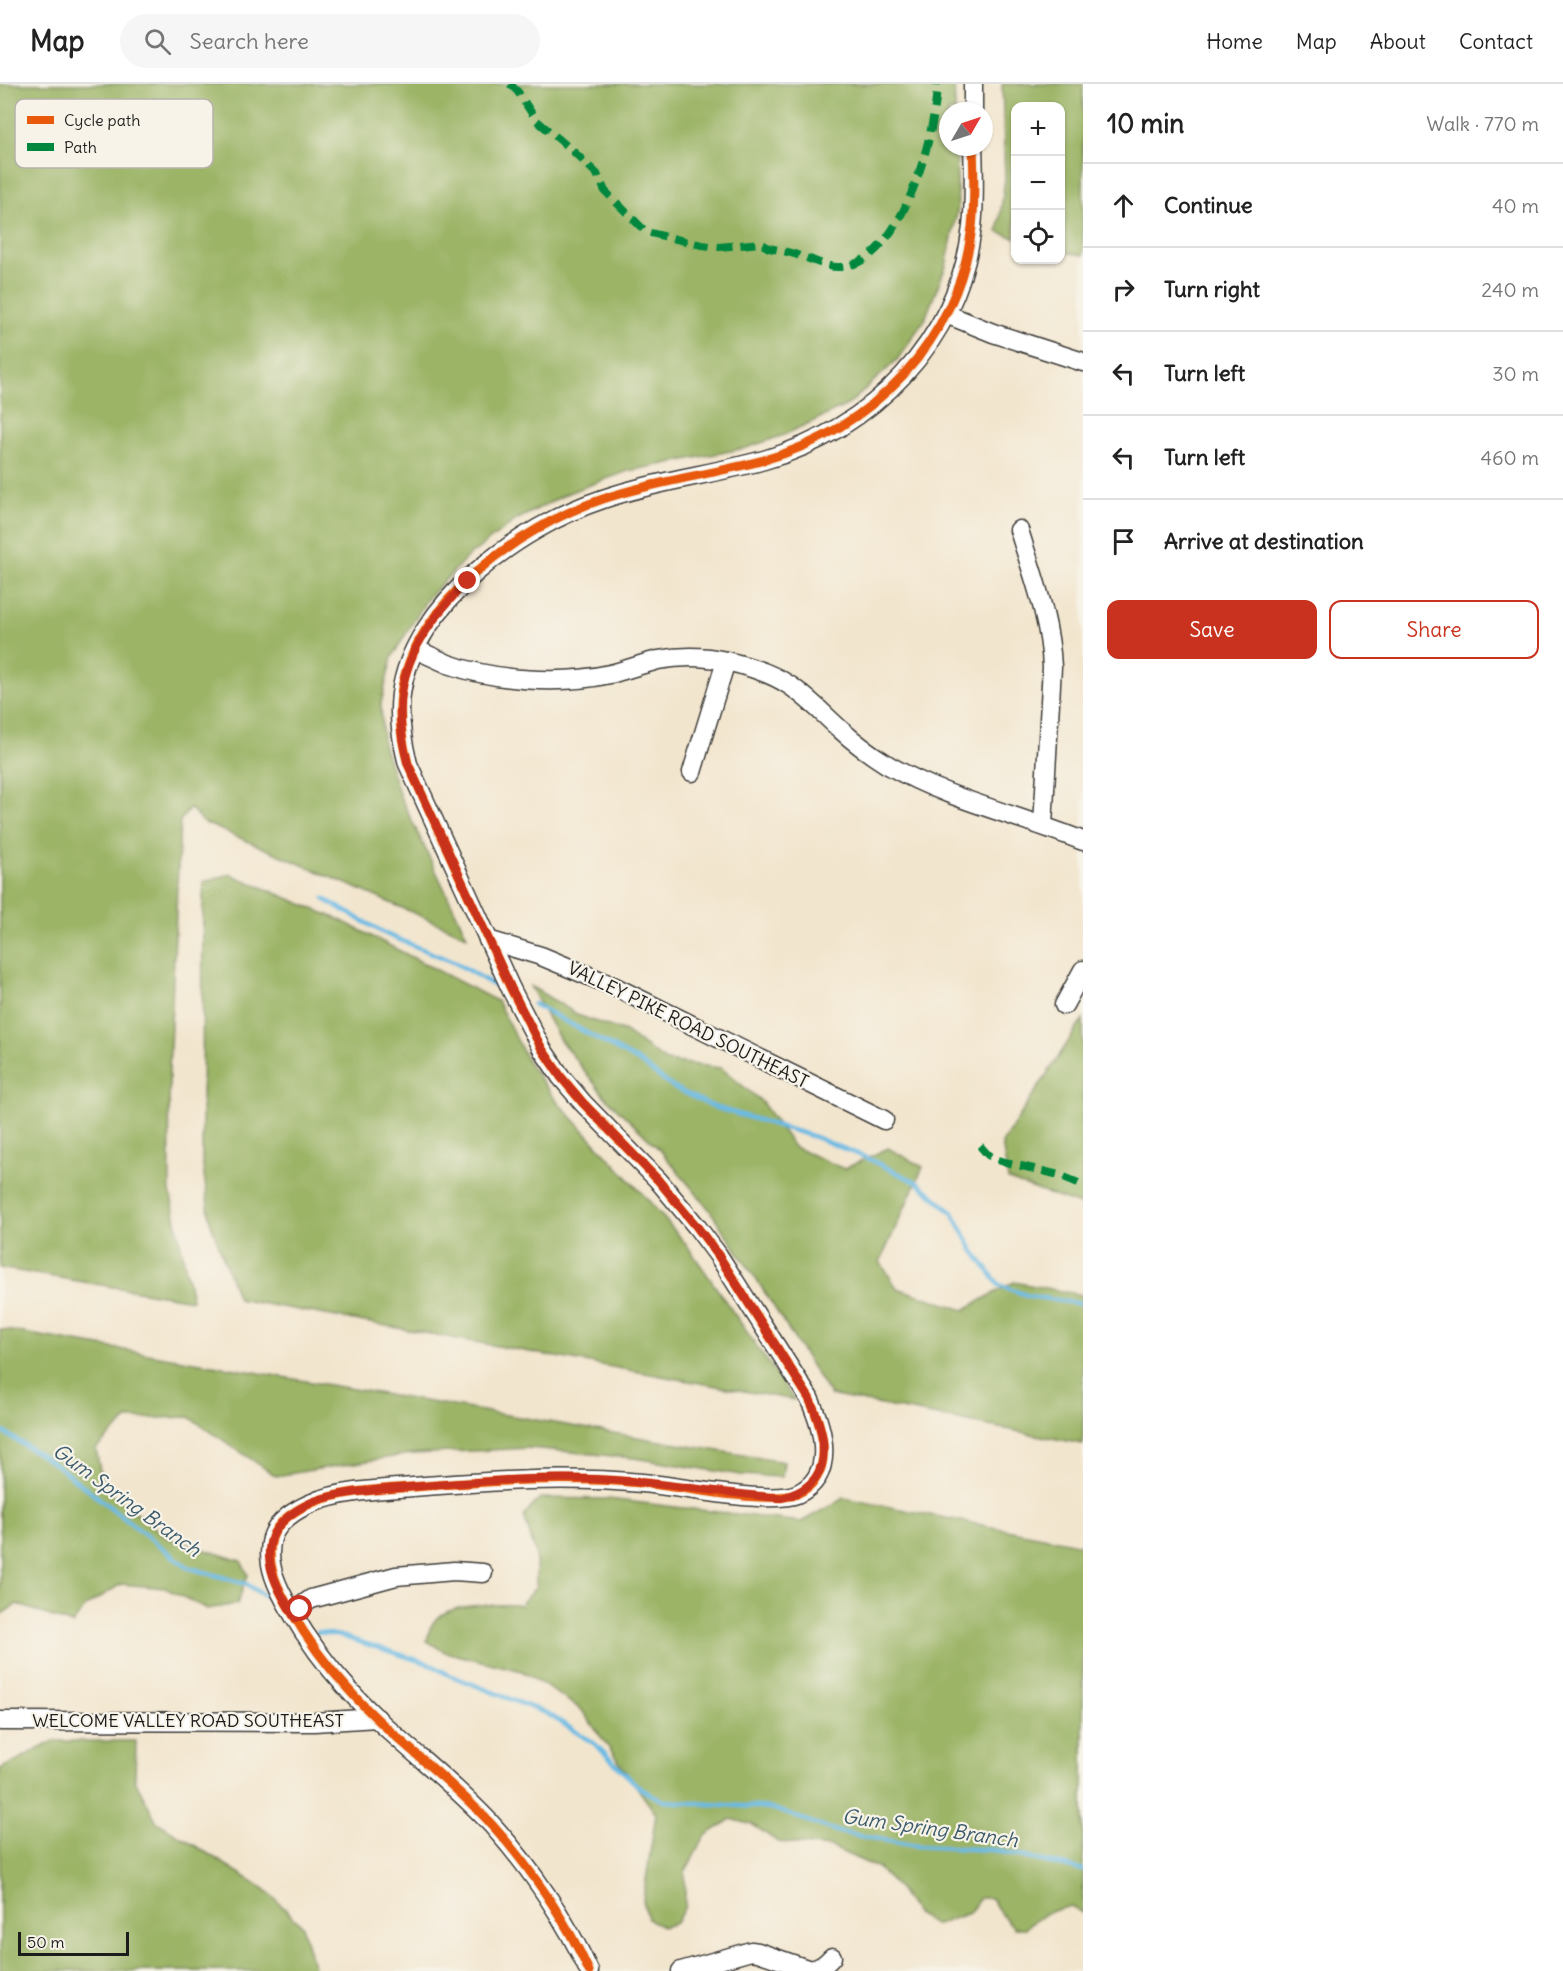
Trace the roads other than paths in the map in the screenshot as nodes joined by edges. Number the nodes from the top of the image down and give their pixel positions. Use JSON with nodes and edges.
{"nodes":[{"id":1,"x":973,"y":84,"type":"edge"},
{"id":2,"x":973,"y":102,"type":"edge"},
{"id":3,"x":973,"y":156,"type":"edge"},
{"id":4,"x":946,"y":315,"type":"junction"},
{"id":5,"x":1083,"y":362,"type":"edge"},
{"id":6,"x":1019,"y":530,"type":"dead end"},
{"id":7,"x":415,"y":649,"type":"junction"},
{"id":8,"x":726,"y":661,"type":"junction"},
{"id":9,"x":692,"y":772,"type":"dead end"},
{"id":10,"x":1044,"y":825,"type":"junction"},
{"id":11,"x":1083,"y":841,"type":"edge"},
{"id":12,"x":489,"y":940,"type":"junction"},
{"id":13,"x":1083,"y":970,"type":"edge"},
{"id":14,"x":1064,"y":1005,"type":"dead end"},
{"id":15,"x":884,"y":1120,"type":"dead end"},
{"id":16,"x":483,"y":1573,"type":"dead end"},
{"id":17,"x":295,"y":1618,"type":"junction"},
{"id":18,"x":377,"y":1718,"type":"junction"},
{"id":19,"x":0,"y":1722,"type":"edge"},
{"id":20,"x":832,"y":1957,"type":"dead end"},
{"id":21,"x":589,"y":1971,"type":"edge"},
{"id":22,"x":681,"y":1971,"type":"edge"}],
"edges":[{"from":1,"to":2,"type":"street"},
{"from":3,"to":4,"type":"street"},
{"from":4,"to":5,"type":"street"},
{"from":4,"to":7,"type":"street"},
{"from":6,"to":10,"type":"street"},
{"from":7,"to":8,"type":"street"},
{"from":7,"to":12,"type":"street"},
{"from":8,"to":9,"type":"street"},
{"from":8,"to":10,"type":"street"},
{"from":10,"to":11,"type":"street"},
{"from":12,"to":15,"type":"street","name":"VALLEY PIKE ROAD SOUTHEAST"},
{"from":12,"to":17,"type":"street"},
{"from":13,"to":14,"type":"street"},
{"from":16,"to":17,"type":"street"},
{"from":17,"to":18,"type":"street"},
{"from":18,"to":19,"type":"street","name":"WELCOME VALLEY ROAD SOUTHEAST"},
{"from":18,"to":21,"type":"street"},
{"from":20,"to":22,"type":"street"}]}
